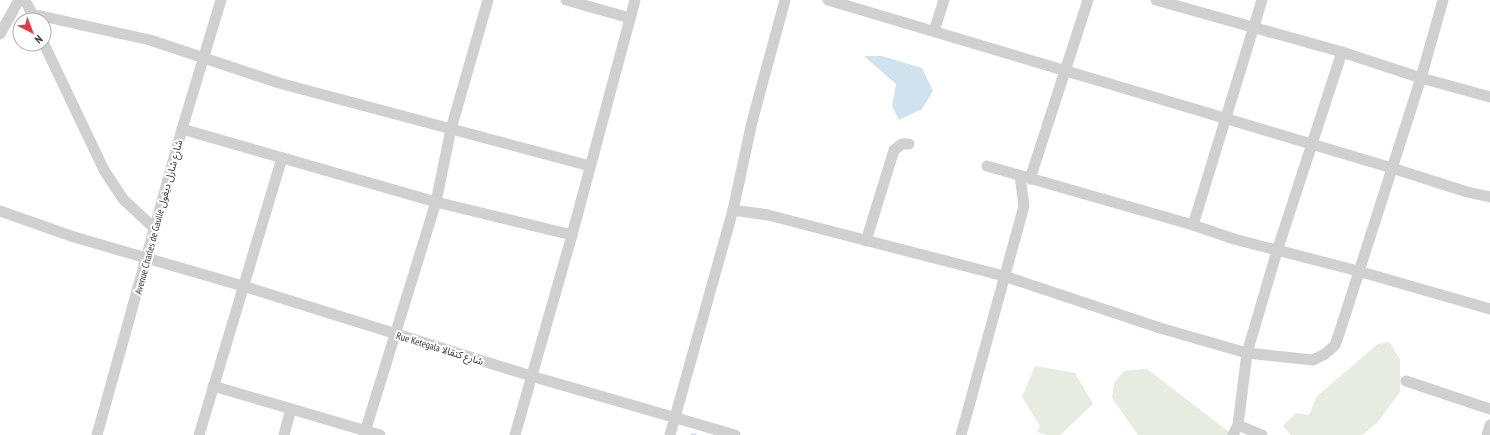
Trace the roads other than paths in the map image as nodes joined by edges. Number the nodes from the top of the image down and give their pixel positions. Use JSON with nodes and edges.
{"nodes":[{"id":1,"x":19,"y":0,"type":"edge"},
{"id":2,"x":25,"y":0,"type":"edge"},
{"id":3,"x":221,"y":0,"type":"edge"},
{"id":4,"x":488,"y":0,"type":"edge"},
{"id":5,"x":566,"y":0,"type":"edge"},
{"id":6,"x":635,"y":0,"type":"edge"},
{"id":7,"x":786,"y":0,"type":"edge"},
{"id":8,"x":828,"y":0,"type":"edge"},
{"id":9,"x":944,"y":0,"type":"edge"},
{"id":10,"x":1088,"y":0,"type":"edge"},
{"id":11,"x":1156,"y":0,"type":"edge"},
{"id":12,"x":1262,"y":0,"type":"edge"},
{"id":13,"x":1443,"y":0,"type":"edge"},
{"id":14,"x":31,"y":12,"type":"edge"},
{"id":15,"x":630,"y":18,"type":"junction"},
{"id":16,"x":52,"y":21,"type":"edge"},
{"id":17,"x":1254,"y":28,"type":"junction"},
{"id":18,"x":934,"y":31,"type":"junction"},
{"id":19,"x":0,"y":34,"type":"edge"},
{"id":20,"x":48,"y":52,"type":"edge"},
{"id":21,"x":1342,"y":52,"type":"junction"},
{"id":22,"x":204,"y":59,"type":"junction"},
{"id":23,"x":1064,"y":70,"type":"junction"},
{"id":24,"x":1421,"y":78,"type":"junction"},
{"id":25,"x":1490,"y":98,"type":"edge"},
{"id":26,"x":1225,"y":118,"type":"junction"},
{"id":27,"x":182,"y":129,"type":"junction"},
{"id":28,"x":451,"y":129,"type":"junction"},
{"id":29,"x":909,"y":144,"type":"dead end"},
{"id":30,"x":1311,"y":144,"type":"junction"},
{"id":31,"x":282,"y":158,"type":"junction"},
{"id":32,"x":590,"y":166,"type":"junction"},
{"id":33,"x":987,"y":166,"type":"dead end"},
{"id":34,"x":1392,"y":168,"type":"junction"},
{"id":35,"x":1025,"y":178,"type":"junction"},
{"id":36,"x":1490,"y":197,"type":"edge"},
{"id":37,"x":436,"y":202,"type":"junction"},
{"id":38,"x":733,"y":210,"type":"junction"},
{"id":39,"x":1,"y":213,"type":"edge"},
{"id":40,"x":1193,"y":225,"type":"junction"},
{"id":41,"x":154,"y":228,"type":"junction"},
{"id":42,"x":572,"y":235,"type":"junction"},
{"id":43,"x":866,"y":241,"type":"junction"},
{"id":44,"x":1277,"y":251,"type":"junction"},
{"id":45,"x":146,"y":259,"type":"junction"},
{"id":46,"x":1358,"y":271,"type":"junction"},
{"id":47,"x":1004,"y":276,"type":"junction"},
{"id":48,"x":243,"y":286,"type":"junction"},
{"id":49,"x":1490,"y":309,"type":"edge"},
{"id":50,"x":394,"y":334,"type":"junction"},
{"id":51,"x":1247,"y":354,"type":"junction"},
{"id":52,"x":530,"y":376,"type":"junction"},
{"id":53,"x":1406,"y":381,"type":"dead end"},
{"id":54,"x":213,"y":386,"type":"junction"},
{"id":55,"x":291,"y":409,"type":"junction"},
{"id":56,"x":1490,"y":409,"type":"edge"},
{"id":57,"x":674,"y":418,"type":"junction"},
{"id":58,"x":1490,"y":425,"type":"edge"},
{"id":59,"x":1235,"y":430,"type":"edge"},
{"id":60,"x":364,"y":433,"type":"edge"},
{"id":61,"x":97,"y":435,"type":"edge"},
{"id":62,"x":199,"y":435,"type":"edge"},
{"id":63,"x":284,"y":435,"type":"edge"},
{"id":64,"x":380,"y":435,"type":"edge"},
{"id":65,"x":515,"y":435,"type":"edge"},
{"id":66,"x":670,"y":435,"type":"edge"},
{"id":67,"x":735,"y":435,"type":"edge"},
{"id":68,"x":961,"y":435,"type":"edge"},
{"id":69,"x":1262,"y":435,"type":"edge"},
{"id":70,"x":1487,"y":435,"type":"edge"}],
"edges":[{"from":1,"to":19,"type":"street"},
{"from":2,"to":14,"type":"street"},
{"from":3,"to":22,"type":"street","name":"Avenue Charles de Gaulle شارع شارل ديغول"},
{"from":4,"to":28,"type":"street"},
{"from":5,"to":15,"type":"street"},
{"from":6,"to":15,"type":"street"},
{"from":7,"to":38,"type":"street"},
{"from":8,"to":18,"type":"street"},
{"from":9,"to":18,"type":"street"},
{"from":10,"to":23,"type":"street"},
{"from":11,"to":17,"type":"street"},
{"from":12,"to":17,"type":"street"},
{"from":13,"to":24,"type":"street"},
{"from":15,"to":32,"type":"street"},
{"from":16,"to":22,"type":"street"},
{"from":17,"to":21,"type":"street"},
{"from":17,"to":26,"type":"street"},
{"from":18,"to":23,"type":"street"},
{"from":20,"to":41,"type":"street"},
{"from":21,"to":24,"type":"street"},
{"from":21,"to":30,"type":"street"},
{"from":22,"to":27,"type":"street","name":"Avenue Charles de Gaulle شارع شارل ديغول"},
{"from":22,"to":28,"type":"street"},
{"from":23,"to":26,"type":"street"},
{"from":23,"to":35,"type":"street"},
{"from":24,"to":25,"type":"street"},
{"from":24,"to":34,"type":"street"},
{"from":26,"to":30,"type":"street"},
{"from":26,"to":40,"type":"street"},
{"from":27,"to":31,"type":"street"},
{"from":27,"to":41,"type":"street","name":"Avenue Charles de Gaulle شارع شارل ديغول"},
{"from":28,"to":32,"type":"street"},
{"from":28,"to":37,"type":"street"},
{"from":29,"to":43,"type":"street"},
{"from":30,"to":34,"type":"street"},
{"from":30,"to":44,"type":"street"},
{"from":31,"to":37,"type":"street"},
{"from":31,"to":48,"type":"street"},
{"from":32,"to":42,"type":"street"},
{"from":33,"to":35,"type":"street"},
{"from":34,"to":36,"type":"street"},
{"from":34,"to":46,"type":"street"},
{"from":35,"to":40,"type":"street"},
{"from":35,"to":47,"type":"street"},
{"from":37,"to":42,"type":"street"},
{"from":37,"to":50,"type":"street"},
{"from":38,"to":43,"type":"street"},
{"from":38,"to":57,"type":"street"},
{"from":39,"to":45,"type":"street","name":"Rue Ketegala شارع كتقالا"},
{"from":40,"to":44,"type":"street"},
{"from":41,"to":45,"type":"street","name":"Avenue Charles de Gaulle شارع شارل ديغول"},
{"from":42,"to":52,"type":"street"},
{"from":43,"to":47,"type":"street"},
{"from":44,"to":46,"type":"street"},
{"from":44,"to":51,"type":"street"},
{"from":45,"to":48,"type":"street","name":"Rue Ketegala شارع كتقالا"},
{"from":45,"to":61,"type":"street","name":"Avenue Charles de Gaulle شارع شارل ديغول"},
{"from":46,"to":49,"type":"street"},
{"from":46,"to":51,"type":"street"},
{"from":47,"to":51,"type":"street"},
{"from":47,"to":68,"type":"street"},
{"from":48,"to":50,"type":"street","name":"Rue Ketegala شارع كتقالا"},
{"from":48,"to":54,"type":"street"},
{"from":50,"to":52,"type":"street","name":"Rue Ketegala شارع كتقالا"},
{"from":50,"to":60,"type":"street"},
{"from":51,"to":59,"type":"street"},
{"from":52,"to":57,"type":"street","name":"Rue Ketegala شارع كتقالا"},
{"from":52,"to":65,"type":"street"},
{"from":53,"to":56,"type":"street"},
{"from":54,"to":55,"type":"street"},
{"from":54,"to":62,"type":"street"},
{"from":55,"to":60,"type":"street"},
{"from":55,"to":63,"type":"street"},
{"from":57,"to":66,"type":"street"},
{"from":57,"to":67,"type":"street","name":"Rue Ketegala شارع كتقالا"},
{"from":58,"to":70,"type":"street"},
{"from":59,"to":69,"type":"street"},
{"from":60,"to":64,"type":"street"}]}
